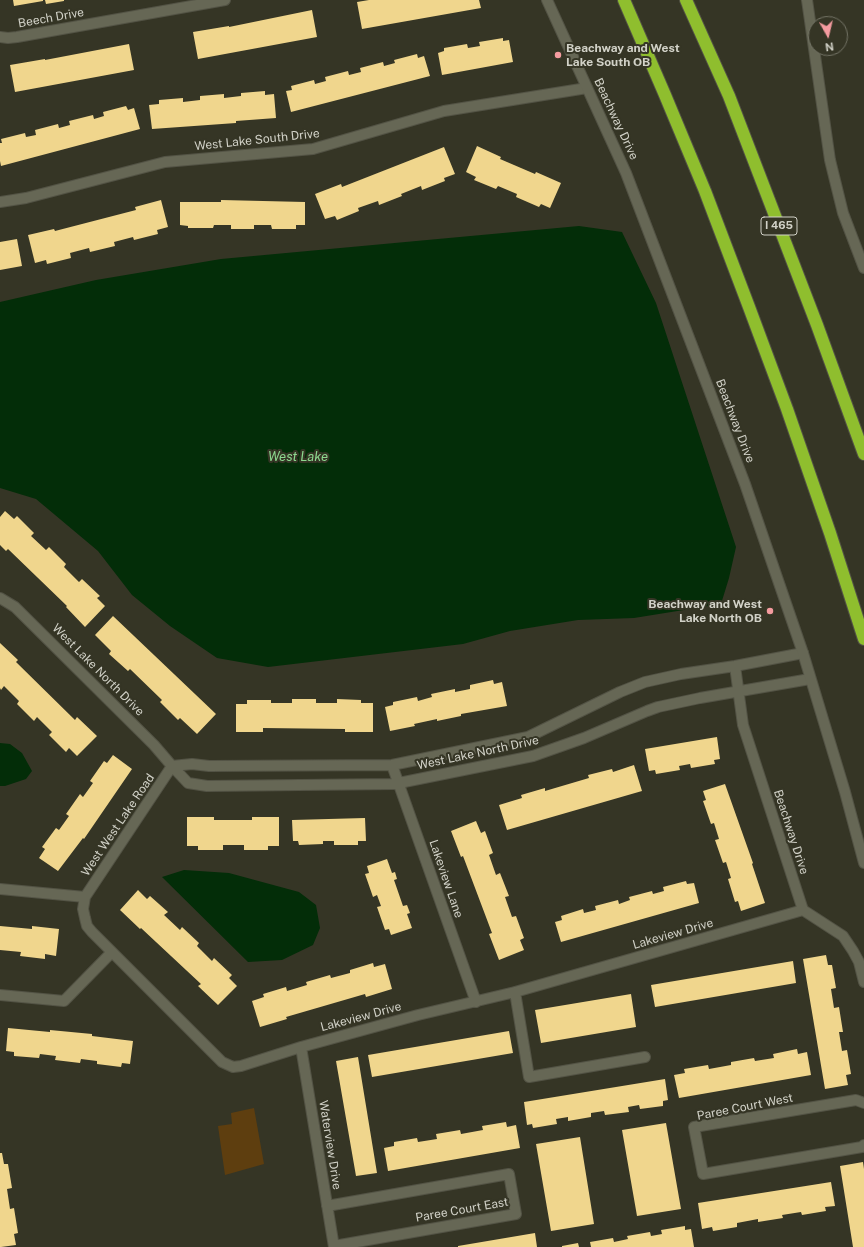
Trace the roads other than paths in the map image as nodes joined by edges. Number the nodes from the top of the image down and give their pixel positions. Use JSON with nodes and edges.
{"nodes":[{"id":1,"x":225,"y":0,"type":"edge"},
{"id":2,"x":547,"y":0,"type":"edge"},
{"id":3,"x":624,"y":0,"type":"edge"},
{"id":4,"x":686,"y":0,"type":"edge"},
{"id":5,"x":806,"y":0,"type":"edge"},
{"id":6,"x":0,"y":37,"type":"edge"},
{"id":7,"x":587,"y":88,"type":"junction"},
{"id":8,"x":0,"y":202,"type":"edge"},
{"id":9,"x":864,"y":268,"type":"edge"},
{"id":10,"x":864,"y":454,"type":"edge"},
{"id":11,"x":0,"y":598,"type":"edge"},
{"id":12,"x":864,"y":639,"type":"edge"},
{"id":13,"x":803,"y":653,"type":"junction"},
{"id":14,"x":735,"y":666,"type":"junction"},
{"id":15,"x":810,"y":679,"type":"junction"},
{"id":16,"x":739,"y":692,"type":"junction"},
{"id":17,"x":392,"y":765,"type":"junction"},
{"id":18,"x":172,"y":766,"type":"junction"},
{"id":19,"x":399,"y":784,"type":"junction"},
{"id":20,"x":864,"y":863,"type":"edge"},
{"id":21,"x":0,"y":889,"type":"edge"},
{"id":22,"x":85,"y":897,"type":"junction"},
{"id":23,"x":803,"y":910,"type":"junction"},
{"id":24,"x":112,"y":952,"type":"junction"},
{"id":25,"x":864,"y":982,"type":"edge"},
{"id":26,"x":515,"y":992,"type":"junction"},
{"id":27,"x":0,"y":995,"type":"edge"},
{"id":28,"x":476,"y":1002,"type":"junction"},
{"id":29,"x":301,"y":1047,"type":"junction"},
{"id":30,"x":645,"y":1056,"type":"dead end"},
{"id":31,"x":864,"y":1103,"type":"edge"},
{"id":32,"x":864,"y":1145,"type":"edge"},
{"id":33,"x":327,"y":1206,"type":"junction"},
{"id":34,"x":334,"y":1246,"type":"edge"}],
"edges":[{"from":1,"to":6,"type":"street","name":"Beech Drive"},
{"from":2,"to":7,"type":"street","name":"Beachway Drive"},
{"from":3,"to":12,"type":"highway"},
{"from":4,"to":10,"type":"highway","number":"I 465"},
{"from":5,"to":9,"type":"street"},
{"from":7,"to":8,"type":"street","name":"West Lake South Drive"},
{"from":7,"to":13,"type":"street","name":"Beachway Drive"},
{"from":11,"to":18,"type":"street","name":"West Lake North Drive"},
{"from":13,"to":14,"type":"street","name":"West Lake North Drive"},
{"from":13,"to":15,"type":"street","name":"Beachway Drive"},
{"from":14,"to":16,"type":"street","name":"Beachway Drive"},
{"from":14,"to":17,"type":"street","name":"West Lake North Drive"},
{"from":15,"to":16,"type":"street","name":"West Lake North Drive"},
{"from":15,"to":20,"type":"street","name":"Beachway Drive"},
{"from":16,"to":19,"type":"street","name":"West Lake North Drive"},
{"from":16,"to":23,"type":"street","name":"Beachway Drive"},
{"from":17,"to":18,"type":"street","name":"West Lake North Drive"},
{"from":17,"to":19,"type":"street","name":"Lakeview Lane"},
{"from":18,"to":19,"type":"street","name":"West Lake North Drive"},
{"from":18,"to":22,"type":"street","name":"West West Lake Road"},
{"from":19,"to":28,"type":"street","name":"Lakeview Lane"},
{"from":21,"to":22,"type":"street"},
{"from":22,"to":24,"type":"street","name":"Lakeview Drive"},
{"from":23,"to":25,"type":"street"},
{"from":23,"to":26,"type":"street","name":"Lakeview Drive"},
{"from":24,"to":27,"type":"street"},
{"from":24,"to":29,"type":"street","name":"Lakeview Drive"},
{"from":26,"to":28,"type":"street","name":"Lakeview Drive"},
{"from":26,"to":30,"type":"street"},
{"from":28,"to":29,"type":"street","name":"Lakeview Drive"},
{"from":29,"to":33,"type":"street","name":"Waterview Drive"},
{"from":31,"to":32,"type":"street","name":"Paree Court West"},
{"from":33,"to":34,"type":"street","name":"Waterview Drive"},
{"from":33,"to":34,"type":"street","name":"Paree Court East"}]}
